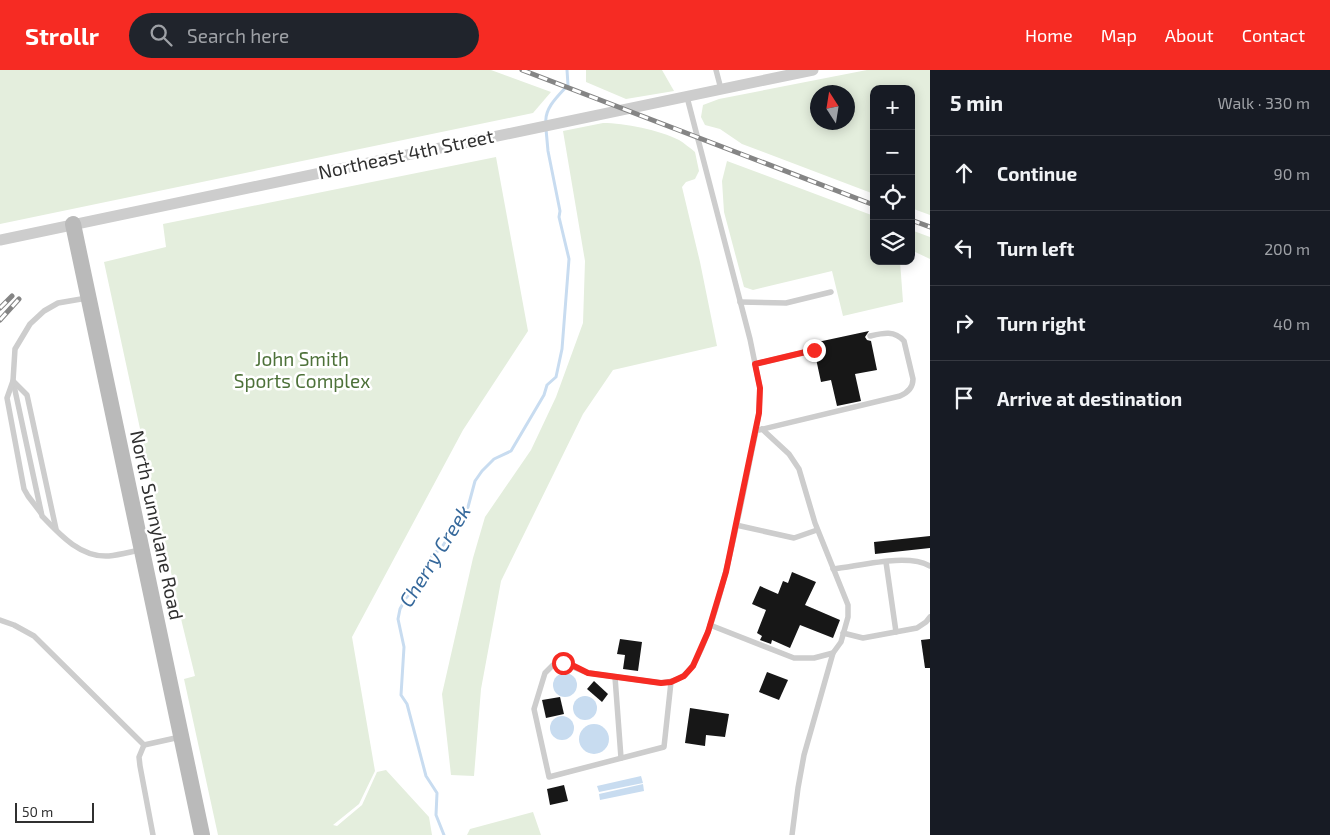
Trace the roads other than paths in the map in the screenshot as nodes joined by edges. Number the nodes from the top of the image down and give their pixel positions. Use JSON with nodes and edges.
{"nodes":[{"id":1,"x":716,"y":70,"type":"edge"},
{"id":2,"x":813,"y":70,"type":"edge"},
{"id":3,"x":721,"y":90,"type":"junction"},
{"id":4,"x":687,"y":97,"type":"junction"},
{"id":5,"x":73,"y":224,"type":"junction"},
{"id":6,"x":0,"y":240,"type":"edge"},
{"id":7,"x":831,"y":292,"type":"dead end"},
{"id":8,"x":89,"y":297,"type":"junction"},
{"id":9,"x":740,"y":302,"type":"junction"},
{"id":10,"x":870,"y":336,"type":"dead end"},
{"id":11,"x":814,"y":350,"type":"dead end"},
{"id":12,"x":755,"y":364,"type":"junction"},
{"id":13,"x":13,"y":381,"type":"junction"},
{"id":14,"x":759,"y":430,"type":"junction"},
{"id":15,"x":42,"y":516,"type":"junction"},
{"id":16,"x":736,"y":525,"type":"junction"},
{"id":17,"x":818,"y":530,"type":"junction"},
{"id":18,"x":57,"y":532,"type":"junction"},
{"id":19,"x":142,"y":550,"type":"junction"},
{"id":20,"x":886,"y":562,"type":"junction"},
{"id":21,"x":930,"y":566,"type":"edge"},
{"id":22,"x":833,"y":569,"type":"junction"},
{"id":23,"x":930,"y":616,"type":"edge"},
{"id":24,"x":0,"y":620,"type":"edge"},
{"id":25,"x":710,"y":625,"type":"junction"},
{"id":26,"x":896,"y":632,"type":"junction"},
{"id":27,"x":844,"y":633,"type":"junction"},
{"id":28,"x":832,"y":653,"type":"junction"},
{"id":29,"x":615,"y":677,"type":"junction"},
{"id":30,"x":671,"y":682,"type":"junction"},
{"id":31,"x":182,"y":737,"type":"junction"},
{"id":32,"x":144,"y":745,"type":"junction"},
{"id":33,"x":621,"y":758,"type":"junction"},
{"id":34,"x":152,"y":835,"type":"edge"},
{"id":35,"x":202,"y":835,"type":"edge"},
{"id":36,"x":792,"y":835,"type":"edge"}],
"edges":[{"from":1,"to":3,"type":"lane"},
{"from":2,"to":3,"type":"street","name":"Northeast 4th Street"},
{"from":3,"to":4,"type":"street","name":"Northeast 4th Street"},
{"from":4,"to":5,"type":"street","name":"Northeast 4th Street"},
{"from":4,"to":9,"type":"lane"},
{"from":5,"to":6,"type":"street","name":"Northeast 4th Street"},
{"from":5,"to":8,"type":"street","name":"North Sunnylane Road"},
{"from":7,"to":9,"type":"lane"},
{"from":8,"to":13,"type":"lane"},
{"from":8,"to":19,"type":"street","name":"North Sunnylane Road"},
{"from":9,"to":12,"type":"lane"},
{"from":10,"to":14,"type":"lane"},
{"from":11,"to":12,"type":"lane"},
{"from":12,"to":14,"type":"lane"},
{"from":13,"to":15,"type":"lane"},
{"from":13,"to":15,"type":"lane"},
{"from":13,"to":18,"type":"lane"},
{"from":14,"to":16,"type":"lane"},
{"from":14,"to":17,"type":"lane"},
{"from":15,"to":18,"type":"lane"},
{"from":16,"to":17,"type":"lane"},
{"from":16,"to":25,"type":"lane"},
{"from":17,"to":22,"type":"lane"},
{"from":18,"to":19,"type":"lane"},
{"from":19,"to":31,"type":"street","name":"North Sunnylane Road"},
{"from":20,"to":21,"type":"lane"},
{"from":20,"to":22,"type":"lane"},
{"from":20,"to":26,"type":"lane"},
{"from":22,"to":27,"type":"lane"},
{"from":23,"to":26,"type":"lane"},
{"from":24,"to":32,"type":"lane"},
{"from":25,"to":28,"type":"lane"},
{"from":25,"to":30,"type":"lane"},
{"from":26,"to":27,"type":"lane"},
{"from":27,"to":28,"type":"lane"},
{"from":28,"to":36,"type":"lane"},
{"from":29,"to":30,"type":"lane"},
{"from":29,"to":33,"type":"lane"},
{"from":29,"to":33,"type":"lane"},
{"from":30,"to":33,"type":"lane"},
{"from":31,"to":32,"type":"lane"},
{"from":31,"to":35,"type":"street","name":"North Sunnylane Road"},
{"from":32,"to":34,"type":"lane"}]}
